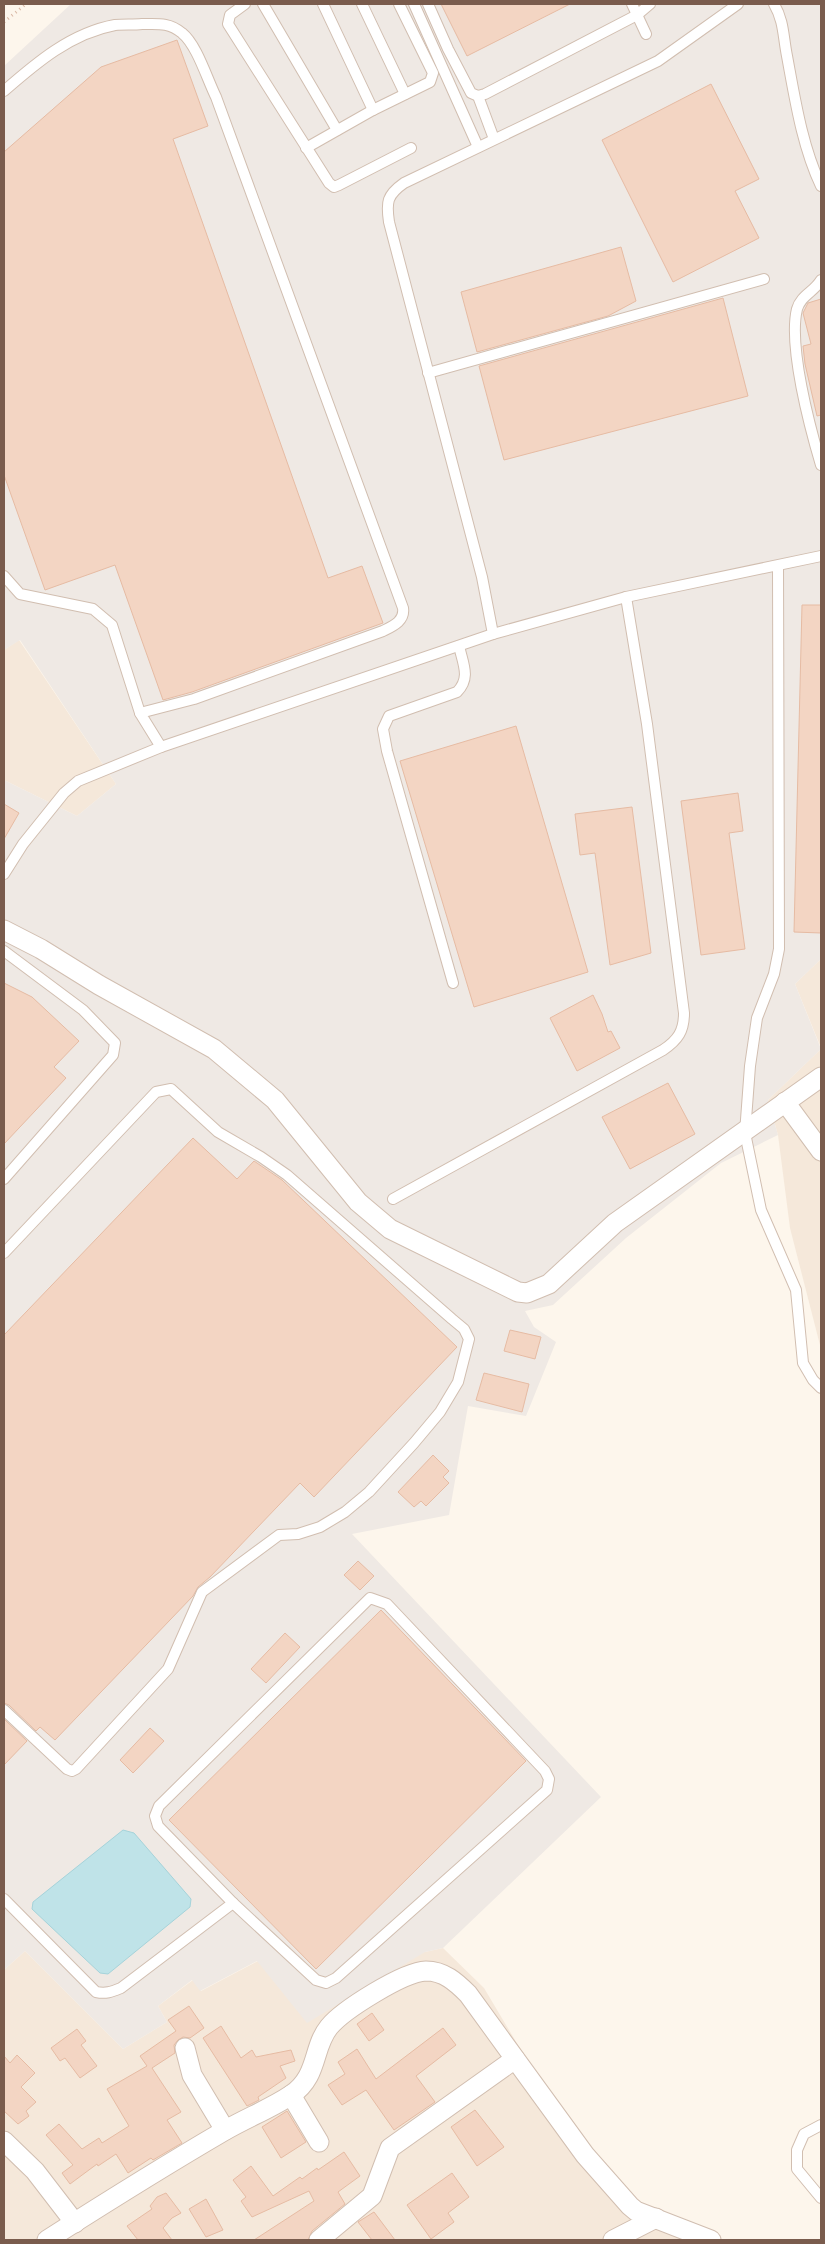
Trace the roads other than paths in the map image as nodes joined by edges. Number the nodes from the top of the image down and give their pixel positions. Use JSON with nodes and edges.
{"nodes":[{"id":1,"x":245,"y":4,"type":"edge"},
{"id":2,"x":264,"y":4,"type":"edge"},
{"id":3,"x":323,"y":4,"type":"edge"},
{"id":4,"x":362,"y":4,"type":"edge"},
{"id":5,"x":399,"y":4,"type":"edge"},
{"id":6,"x":414,"y":4,"type":"edge"},
{"id":7,"x":428,"y":4,"type":"edge"},
{"id":8,"x":632,"y":4,"type":"edge"},
{"id":9,"x":650,"y":4,"type":"edge"},
{"id":10,"x":738,"y":4,"type":"edge"},
{"id":11,"x":774,"y":4,"type":"edge"},
{"id":12,"x":637,"y":14,"type":"junction"},
{"id":13,"x":646,"y":34,"type":"dead end"},
{"id":14,"x":4,"y":91,"type":"edge"},
{"id":15,"x":405,"y":94,"type":"junction"},
{"id":16,"x":478,"y":96,"type":"junction"},
{"id":17,"x":373,"y":110,"type":"junction"},
{"id":18,"x":337,"y":130,"type":"junction"},
{"id":19,"x":494,"y":139,"type":"junction"},
{"id":20,"x":478,"y":146,"type":"junction"},
{"id":21,"x":306,"y":148,"type":"junction"},
{"id":22,"x":411,"y":148,"type":"dead end"},
{"id":23,"x":821,"y":186,"type":"edge"},
{"id":24,"x":764,"y":279,"type":"dead end"},
{"id":25,"x":821,"y":280,"type":"edge"},
{"id":26,"x":428,"y":373,"type":"junction"},
{"id":27,"x":821,"y":465,"type":"edge"},
{"id":28,"x":821,"y":556,"type":"edge"},
{"id":29,"x":778,"y":566,"type":"junction"},
{"id":30,"x":4,"y":576,"type":"edge"},
{"id":31,"x":626,"y":597,"type":"junction"},
{"id":32,"x":493,"y":634,"type":"junction"},
{"id":33,"x":460,"y":646,"type":"junction"},
{"id":34,"x":140,"y":714,"type":"junction"},
{"id":35,"x":161,"y":747,"type":"junction"},
{"id":36,"x":4,"y":874,"type":"edge"},
{"id":37,"x":4,"y":930,"type":"edge"},
{"id":38,"x":4,"y":951,"type":"edge"},
{"id":39,"x":453,"y":982,"type":"dead end"},
{"id":40,"x":821,"y":1077,"type":"edge"},
{"id":41,"x":785,"y":1102,"type":"junction"},
{"id":42,"x":745,"y":1133,"type":"junction"},
{"id":43,"x":821,"y":1151,"type":"edge"},
{"id":44,"x":4,"y":1178,"type":"edge"},
{"id":45,"x":393,"y":1199,"type":"dead end"},
{"id":46,"x":4,"y":1253,"type":"edge"},
{"id":47,"x":821,"y":1388,"type":"edge"},
{"id":48,"x":4,"y":1710,"type":"edge"},
{"id":49,"x":4,"y":1899,"type":"edge"},
{"id":50,"x":233,"y":1903,"type":"junction"},
{"id":51,"x":185,"y":2048,"type":"dead end"},
{"id":52,"x":515,"y":2059,"type":"junction"},
{"id":53,"x":291,"y":2095,"type":"junction"},
{"id":54,"x":821,"y":2125,"type":"edge"},
{"id":55,"x":225,"y":2130,"type":"junction"},
{"id":56,"x":4,"y":2141,"type":"edge"},
{"id":57,"x":318,"y":2142,"type":"dead end"},
{"id":58,"x":821,"y":2198,"type":"edge"},
{"id":59,"x":656,"y":2218,"type":"junction"},
{"id":60,"x":75,"y":2223,"type":"junction"},
{"id":61,"x":47,"y":2240,"type":"edge"},
{"id":62,"x":318,"y":2240,"type":"edge"},
{"id":63,"x":613,"y":2240,"type":"edge"},
{"id":64,"x":711,"y":2240,"type":"edge"}],
"edges":[{"from":1,"to":21,"type":"lane"},
{"from":2,"to":18,"type":"lane"},
{"from":3,"to":17,"type":"lane"},
{"from":4,"to":15,"type":"lane"},
{"from":5,"to":15,"type":"lane"},
{"from":6,"to":20,"type":"lane"},
{"from":7,"to":16,"type":"lane"},
{"from":8,"to":12,"type":"lane"},
{"from":9,"to":12,"type":"lane"},
{"from":10,"to":19,"type":"lane"},
{"from":11,"to":23,"type":"lane"},
{"from":12,"to":13,"type":"lane"},
{"from":12,"to":16,"type":"lane"},
{"from":14,"to":34,"type":"lane"},
{"from":15,"to":17,"type":"lane"},
{"from":16,"to":19,"type":"lane"},
{"from":17,"to":18,"type":"lane"},
{"from":18,"to":21,"type":"lane"},
{"from":19,"to":20,"type":"lane"},
{"from":20,"to":26,"type":"lane"},
{"from":21,"to":22,"type":"lane"},
{"from":24,"to":26,"type":"lane"},
{"from":25,"to":27,"type":"lane"},
{"from":26,"to":32,"type":"lane"},
{"from":28,"to":29,"type":"lane"},
{"from":29,"to":31,"type":"lane"},
{"from":29,"to":42,"type":"lane"},
{"from":30,"to":34,"type":"lane"},
{"from":31,"to":32,"type":"lane"},
{"from":31,"to":45,"type":"lane"},
{"from":32,"to":33,"type":"lane"},
{"from":33,"to":35,"type":"lane"},
{"from":33,"to":39,"type":"lane"},
{"from":34,"to":35,"type":"lane"},
{"from":35,"to":36,"type":"lane"},
{"from":37,"to":42,"type":"street"},
{"from":38,"to":44,"type":"lane"},
{"from":40,"to":41,"type":"street"},
{"from":41,"to":42,"type":"street"},
{"from":41,"to":43,"type":"street"},
{"from":42,"to":47,"type":"lane"},
{"from":46,"to":48,"type":"lane"},
{"from":49,"to":50,"type":"lane"},
{"from":50,"to":50,"type":"lane"},
{"from":51,"to":55,"type":"street"},
{"from":52,"to":53,"type":"street"},
{"from":52,"to":59,"type":"street"},
{"from":52,"to":62,"type":"street"},
{"from":53,"to":55,"type":"street"},
{"from":53,"to":57,"type":"street"},
{"from":54,"to":58,"type":"lane"},
{"from":55,"to":60,"type":"street"},
{"from":56,"to":60,"type":"street"},
{"from":59,"to":63,"type":"street"},
{"from":59,"to":64,"type":"street"},
{"from":60,"to":61,"type":"street"}]}
